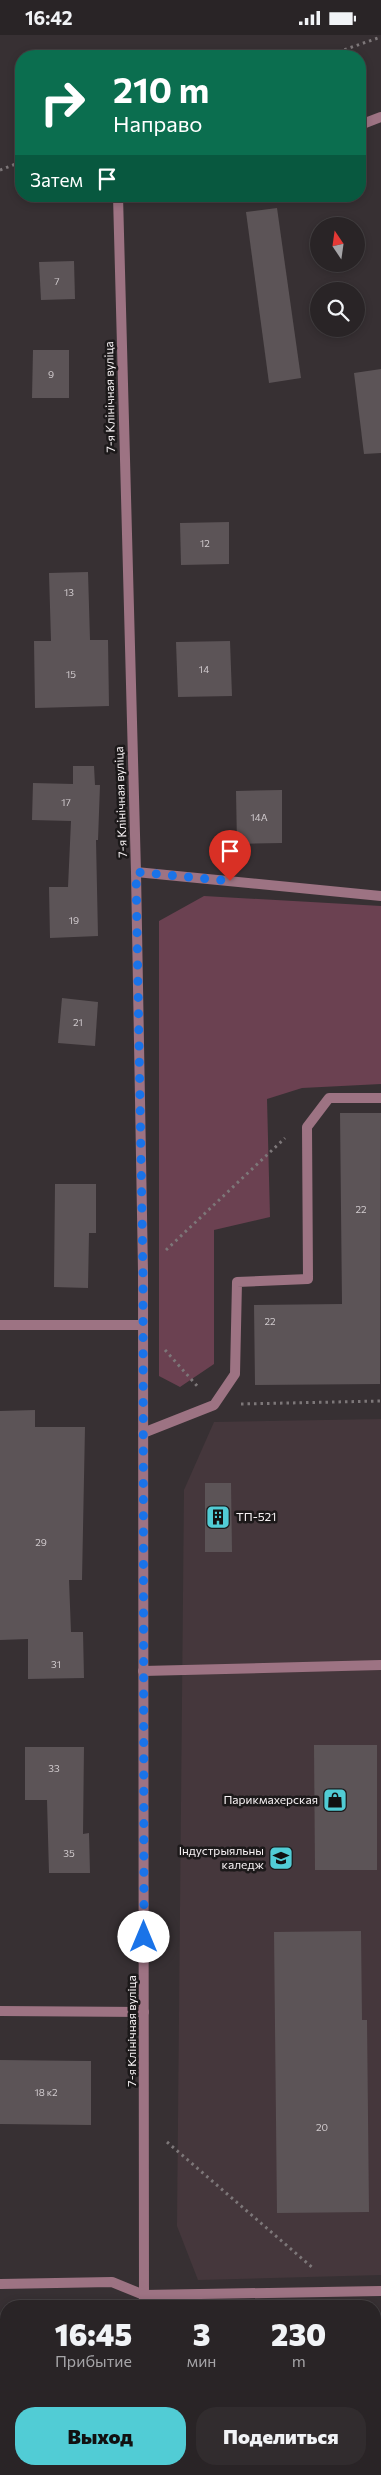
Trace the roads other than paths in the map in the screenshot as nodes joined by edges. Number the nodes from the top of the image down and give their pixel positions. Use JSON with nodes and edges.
{"nodes":[{"id":1,"x":381,"y":117,"type":"edge"},
{"id":2,"x":366,"y":123,"type":"edge"},
{"id":3,"x":118,"y":202,"type":"edge"},
{"id":4,"x":136,"y":872,"type":"junction"},
{"id":5,"x":381,"y":896,"type":"edge"},
{"id":6,"x":381,"y":1098,"type":"edge"},
{"id":7,"x":0,"y":1325,"type":"edge"},
{"id":8,"x":143,"y":1325,"type":"junction"},
{"id":9,"x":143,"y":1433,"type":"junction"},
{"id":10,"x":381,"y":1665,"type":"edge"},
{"id":11,"x":143,"y":1671,"type":"junction"},
{"id":12,"x":0,"y":2011,"type":"edge"},
{"id":13,"x":144,"y":2013,"type":"junction"},
{"id":14,"x":0,"y":2284,"type":"edge"},
{"id":15,"x":381,"y":2291,"type":"edge"},
{"id":16,"x":142,"y":2300,"type":"edge"},
{"id":17,"x":144,"y":2300,"type":"edge"},
{"id":18,"x":166,"y":2300,"type":"edge"}],
"edges":[{"from":1,"to":2,"type":"street"},
{"from":3,"to":4,"type":"street","name":"7-я Клінічная вуліца"},
{"from":4,"to":5,"type":"street"},
{"from":4,"to":8,"type":"street","name":"7-я Клінічная вуліца"},
{"from":6,"to":9,"type":"street"},
{"from":7,"to":8,"type":"street"},
{"from":8,"to":9,"type":"street","name":"7-я Клінічная вуліца"},
{"from":9,"to":11,"type":"street","name":"7-я Клінічная вуліца"},
{"from":10,"to":11,"type":"street"},
{"from":11,"to":13,"type":"street","name":"7-я Клінічная вуліца"},
{"from":12,"to":13,"type":"street"},
{"from":13,"to":17,"type":"street","name":"7-я Клінічная вуліца"},
{"from":14,"to":16,"type":"street"},
{"from":15,"to":18,"type":"street"}]}
